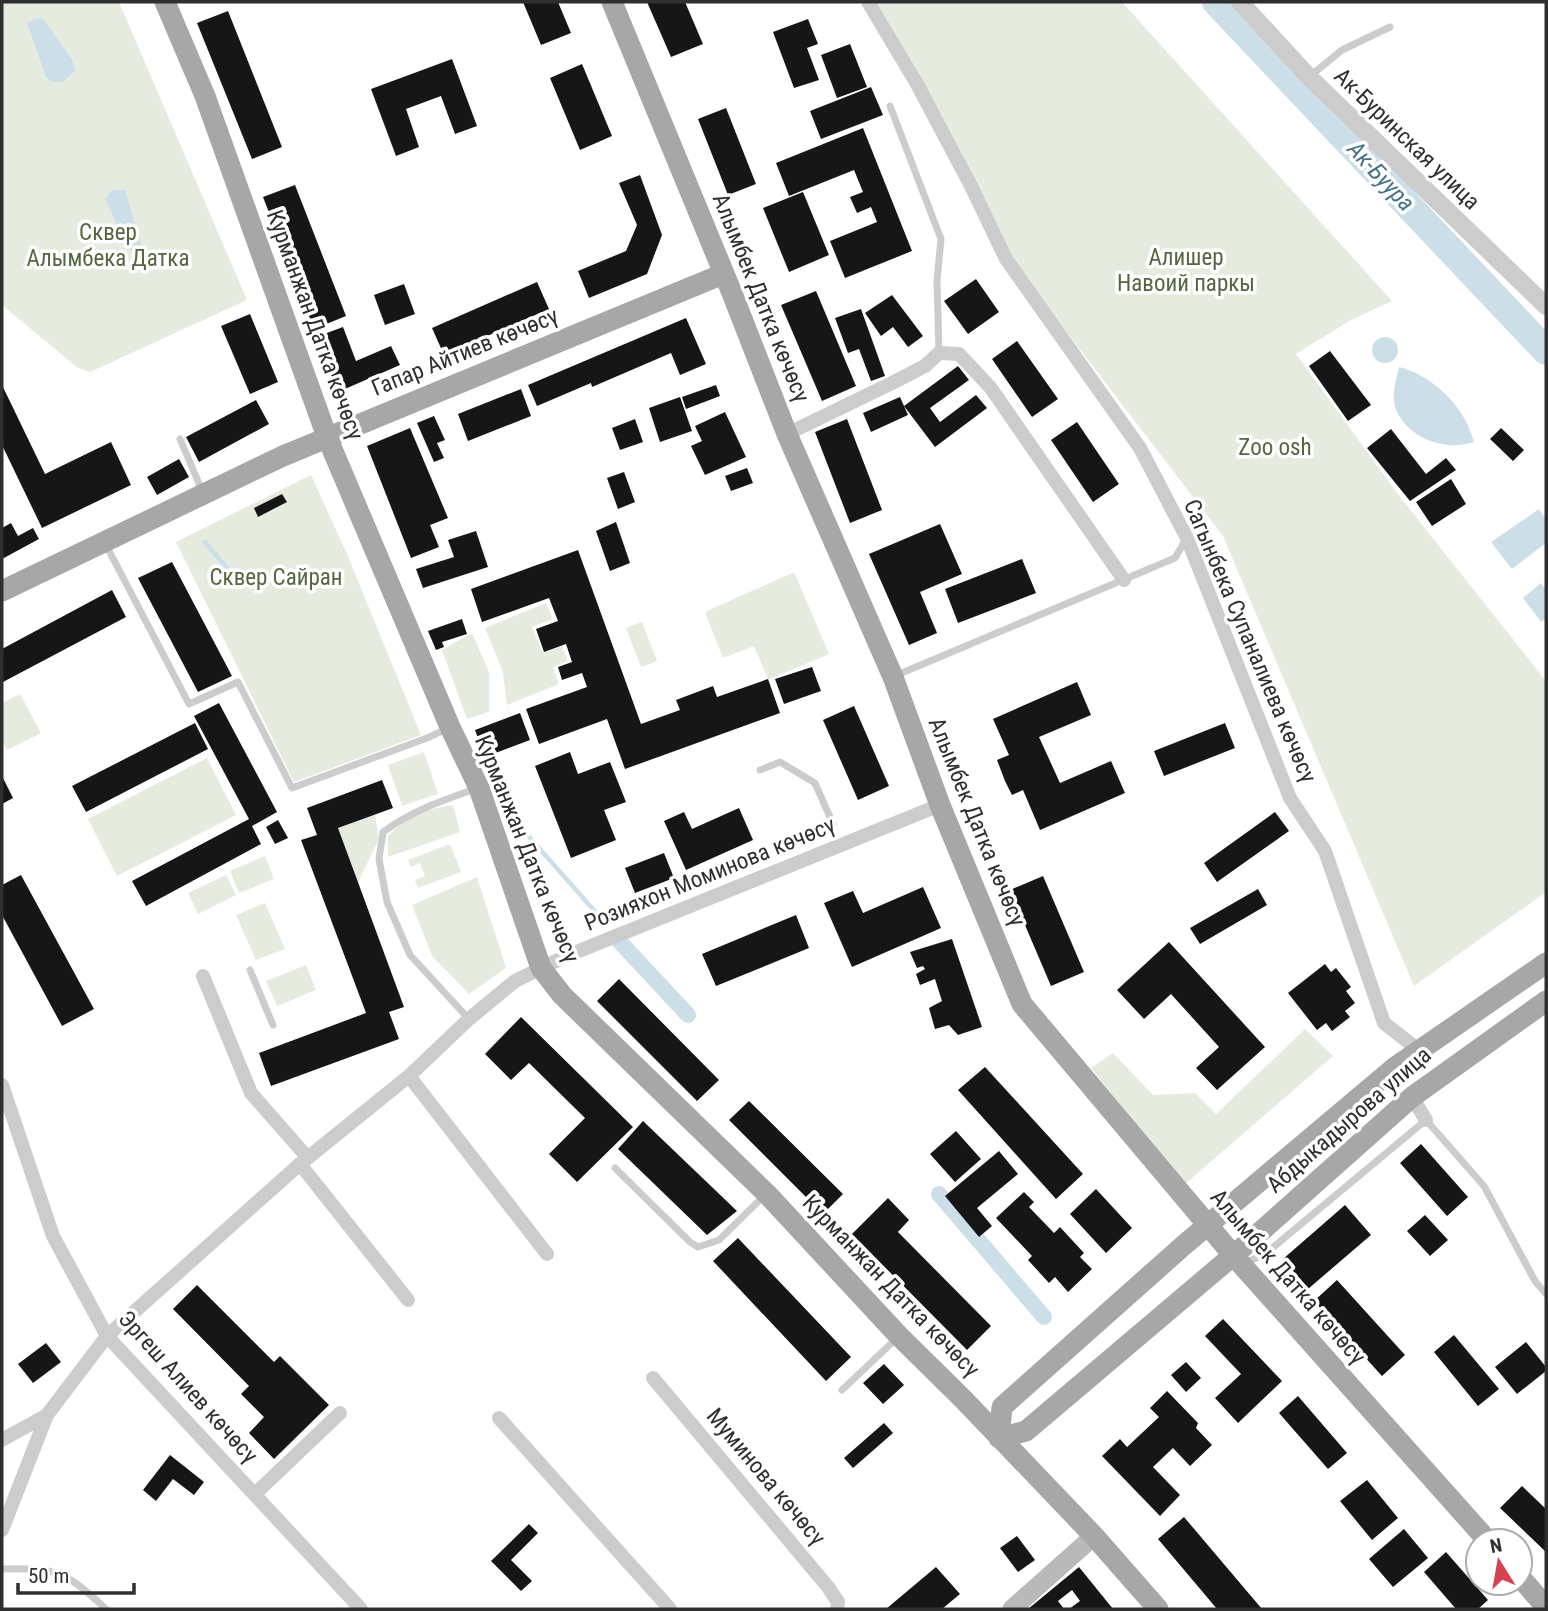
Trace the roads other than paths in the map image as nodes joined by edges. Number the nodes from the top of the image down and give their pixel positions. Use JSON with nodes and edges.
{"nodes":[{"id":1,"x":165,"y":2,"type":"edge"},
{"id":2,"x":612,"y":2,"type":"edge"},
{"id":3,"x":868,"y":2,"type":"edge"},
{"id":4,"x":1240,"y":2,"type":"edge"},
{"id":5,"x":1390,"y":27,"type":"dead end"},
{"id":6,"x":1309,"y":77,"type":"junction"},
{"id":7,"x":890,"y":106,"type":"dead end"},
{"id":8,"x":723,"y":274,"type":"junction"},
{"id":9,"x":1546,"y":306,"type":"edge"},
{"id":10,"x":939,"y":353,"type":"junction"},
{"id":11,"x":787,"y":434,"type":"junction"},
{"id":12,"x":327,"y":437,"type":"junction"},
{"id":13,"x":180,"y":439,"type":"dead end"},
{"id":14,"x":204,"y":494,"type":"junction"},
{"id":15,"x":1187,"y":538,"type":"junction"},
{"id":16,"x":104,"y":542,"type":"junction"},
{"id":17,"x":1124,"y":580,"type":"junction"},
{"id":18,"x":2,"y":591,"type":"edge"},
{"id":19,"x":893,"y":677,"type":"junction"},
{"id":20,"x":450,"y":727,"type":"junction"},
{"id":21,"x":760,"y":770,"type":"dead end"},
{"id":22,"x":479,"y":788,"type":"junction"},
{"id":23,"x":940,"y":805,"type":"junction"},
{"id":24,"x":834,"y":824,"type":"dead end"},
{"id":25,"x":1546,"y":963,"type":"edge"},
{"id":26,"x":541,"y":968,"type":"junction"},
{"id":27,"x":250,"y":970,"type":"dead end"},
{"id":28,"x":203,"y":976,"type":"dead end"},
{"id":29,"x":1546,"y":1001,"type":"edge"},
{"id":30,"x":469,"y":1019,"type":"junction"},
{"id":31,"x":273,"y":1025,"type":"dead end"},
{"id":32,"x":1420,"y":1051,"type":"junction"},
{"id":33,"x":409,"y":1076,"type":"junction"},
{"id":34,"x":2,"y":1085,"type":"edge"},
{"id":35,"x":1412,"y":1097,"type":"junction"},
{"id":36,"x":1426,"y":1121,"type":"junction"},
{"id":37,"x":304,"y":1161,"type":"junction"},
{"id":38,"x":615,"y":1168,"type":"dead end"},
{"id":39,"x":766,"y":1194,"type":"junction"},
{"id":40,"x":1208,"y":1225,"type":"junction"},
{"id":41,"x":547,"y":1254,"type":"dead end"},
{"id":42,"x":1237,"y":1260,"type":"junction"},
{"id":43,"x":1546,"y":1294,"type":"edge"},
{"id":44,"x":408,"y":1300,"type":"dead end"},
{"id":45,"x":107,"y":1336,"type":"junction"},
{"id":46,"x":899,"y":1336,"type":"junction"},
{"id":47,"x":653,"y":1378,"type":"dead end"},
{"id":48,"x":842,"y":1390,"type":"dead end"},
{"id":49,"x":340,"y":1413,"type":"dead end"},
{"id":50,"x":47,"y":1415,"type":"junction"},
{"id":51,"x":499,"y":1418,"type":"dead end"},
{"id":52,"x":999,"y":1438,"type":"junction"},
{"id":53,"x":2,"y":1440,"type":"edge"},
{"id":54,"x":255,"y":1494,"type":"junction"},
{"id":55,"x":1475,"y":1527,"type":"edge"},
{"id":56,"x":2,"y":1530,"type":"edge"},
{"id":57,"x":1094,"y":1536,"type":"junction"},
{"id":58,"x":2,"y":1569,"type":"edge"},
{"id":59,"x":1534,"y":1593,"type":"edge"},
{"id":60,"x":1546,"y":1607,"type":"edge"},
{"id":61,"x":106,"y":1609,"type":"edge"},
{"id":62,"x":361,"y":1609,"type":"edge"},
{"id":63,"x":670,"y":1609,"type":"edge"},
{"id":64,"x":837,"y":1609,"type":"edge"},
{"id":65,"x":1012,"y":1609,"type":"edge"},
{"id":66,"x":1158,"y":1609,"type":"edge"}],
"edges":[{"from":1,"to":12,"type":"main road","name":"Курманжан Датка көчөсү"},
{"from":2,"to":8,"type":"main road","name":"Алымбек Датка көчөсү"},
{"from":3,"to":15,"type":"street","name":"Сагынбека Супаналиева көчөсү"},
{"from":4,"to":6,"type":"street","name":"Ак-Буринская улица"},
{"from":5,"to":6,"type":"lane"},
{"from":6,"to":9,"type":"street","name":"Ак-Буринская улица"},
{"from":7,"to":10,"type":"lane"},
{"from":8,"to":11,"type":"main road","name":"Алымбек Датка көчөсү"},
{"from":8,"to":12,"type":"main road","name":"Гапар Айтиев көчөсү"},
{"from":10,"to":11,"type":"street"},
{"from":10,"to":17,"type":"street"},
{"from":11,"to":19,"type":"main road","name":"Алымбек Датка көчөсү"},
{"from":12,"to":14,"type":"main road","name":"Гапар Айтиев көчөсү"},
{"from":12,"to":20,"type":"main road","name":"Курманжан Датка көчөсү"},
{"from":13,"to":14,"type":"lane"},
{"from":14,"to":16,"type":"main road","name":"Гапар Айтиев көчөсү"},
{"from":15,"to":17,"type":"lane"},
{"from":15,"to":32,"type":"street","name":"Сагынбека Супаналиева көчөсү"},
{"from":16,"to":18,"type":"main road","name":"Гапар Айтиев көчөсү"},
{"from":16,"to":20,"type":"lane"},
{"from":17,"to":19,"type":"lane"},
{"from":19,"to":23,"type":"main road","name":"Алымбек Датка көчөсү"},
{"from":20,"to":22,"type":"main road","name":"Курманжан Датка көчөсү"},
{"from":21,"to":24,"type":"lane"},
{"from":22,"to":26,"type":"main road","name":"Курманжан Датка көчөсү"},
{"from":22,"to":30,"type":"lane"},
{"from":23,"to":26,"type":"street","name":"Розияхон Моминова көчөсү"},
{"from":23,"to":40,"type":"main road","name":"Алымбек Датка көчөсү"},
{"from":25,"to":32,"type":"main road"},
{"from":26,"to":30,"type":"street","name":"Розияхон Моминова көчөсү"},
{"from":26,"to":39,"type":"main road","name":"Курманжан Датка көчөсү"},
{"from":27,"to":31,"type":"lane"},
{"from":28,"to":37,"type":"street"},
{"from":29,"to":35,"type":"main road","name":"Абдыкадырова улица"},
{"from":30,"to":33,"type":"street","name":"Розияхон Моминова көчөсү"},
{"from":32,"to":40,"type":"main road"},
{"from":33,"to":37,"type":"street","name":"Розияхон Моминова көчөсү"},
{"from":33,"to":41,"type":"street"},
{"from":34,"to":45,"type":"street","name":"Эргеш Алиев көчөсү"},
{"from":35,"to":36,"type":"street"},
{"from":35,"to":42,"type":"main road","name":"Абдыкадырова улица"},
{"from":36,"to":42,"type":"lane"},
{"from":36,"to":43,"type":"lane"},
{"from":37,"to":44,"type":"street"},
{"from":37,"to":45,"type":"street","name":"Розияхон Моминова көчөсү"},
{"from":38,"to":39,"type":"lane"},
{"from":39,"to":46,"type":"main road","name":"Курманжан Датка көчөсү"},
{"from":40,"to":42,"type":"main road","name":"Алымбек Датка көчөсү"},
{"from":40,"to":52,"type":"main road"},
{"from":42,"to":52,"type":"main road","name":"Абдыкадырова улица"},
{"from":42,"to":55,"type":"main road","name":"Алымбек Датка көчөсү"},
{"from":45,"to":50,"type":"street","name":"Розияхон Моминова көчөсү"},
{"from":45,"to":54,"type":"street","name":"Эргеш Алиев көчөсү"},
{"from":46,"to":48,"type":"lane"},
{"from":46,"to":52,"type":"main road","name":"Курманжан Датка көчөсү"},
{"from":47,"to":64,"type":"street","name":"Муминова көчөсү"},
{"from":49,"to":54,"type":"street"},
{"from":50,"to":53,"type":"street"},
{"from":50,"to":56,"type":"street","name":"Розияхон Моминова көчөсү"},
{"from":51,"to":63,"type":"street"},
{"from":52,"to":57,"type":"main road","name":"Курманжан Датка көчөсү"},
{"from":54,"to":62,"type":"street","name":"Эргеш Алиев көчөсү"},
{"from":57,"to":65,"type":"main road"},
{"from":57,"to":66,"type":"main road","name":"Курманжан Датка көчөсү"},
{"from":58,"to":61,"type":"lane"},
{"from":59,"to":60,"type":"main road"}]}
